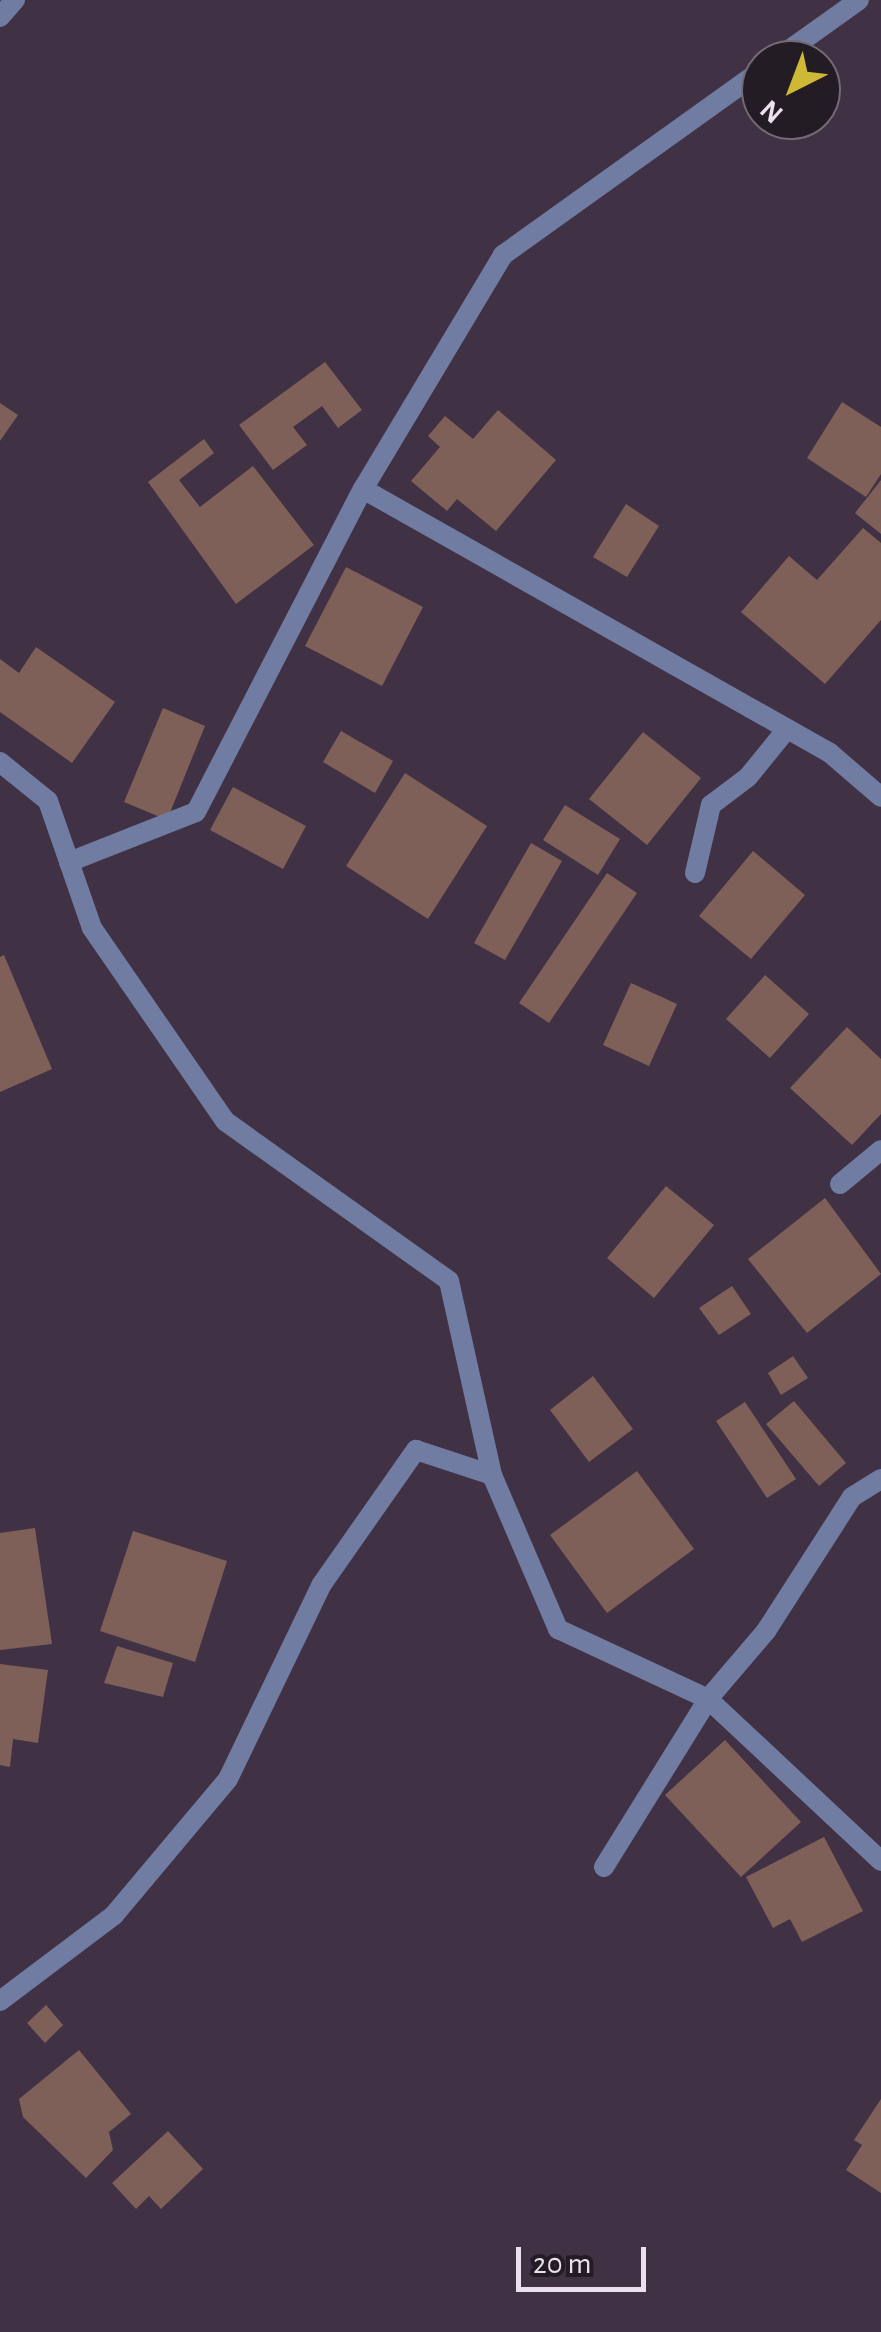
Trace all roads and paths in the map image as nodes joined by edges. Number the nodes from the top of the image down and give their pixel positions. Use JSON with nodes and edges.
{"nodes":[{"id":1,"x":15,"y":0,"type":"edge"},
{"id":2,"x":859,"y":0,"type":"edge"},
{"id":3,"x":0,"y":17,"type":"edge"},
{"id":4,"x":803,"y":40,"type":"edge"},
{"id":5,"x":741,"y":84,"type":"edge"},
{"id":6,"x":363,"y":489,"type":"junction"},
{"id":7,"x":787,"y":729,"type":"junction"},
{"id":8,"x":0,"y":762,"type":"edge"},
{"id":9,"x":881,"y":798,"type":"edge"},
{"id":10,"x":70,"y":862,"type":"junction"},
{"id":11,"x":694,"y":873,"type":"dead end"},
{"id":12,"x":881,"y":1150,"type":"edge"},
{"id":13,"x":840,"y":1184,"type":"dead end"},
{"id":14,"x":492,"y":1475,"type":"junction"},
{"id":15,"x":881,"y":1479,"type":"edge"},
{"id":16,"x":708,"y":1698,"type":"junction"},
{"id":17,"x":881,"y":1860,"type":"edge"},
{"id":18,"x":604,"y":1867,"type":"dead end"},
{"id":19,"x":0,"y":2001,"type":"edge"}],
"edges":[{"from":1,"to":3,"type":"street"},
{"from":2,"to":4,"type":"street"},
{"from":5,"to":6,"type":"street"},
{"from":6,"to":7,"type":"street"},
{"from":6,"to":10,"type":"street"},
{"from":7,"to":9,"type":"street"},
{"from":7,"to":11,"type":"street"},
{"from":8,"to":10,"type":"street"},
{"from":10,"to":14,"type":"street"},
{"from":12,"to":13,"type":"street"},
{"from":14,"to":16,"type":"street"},
{"from":14,"to":19,"type":"street"},
{"from":15,"to":16,"type":"street"},
{"from":16,"to":17,"type":"street"},
{"from":16,"to":18,"type":"street"}]}
